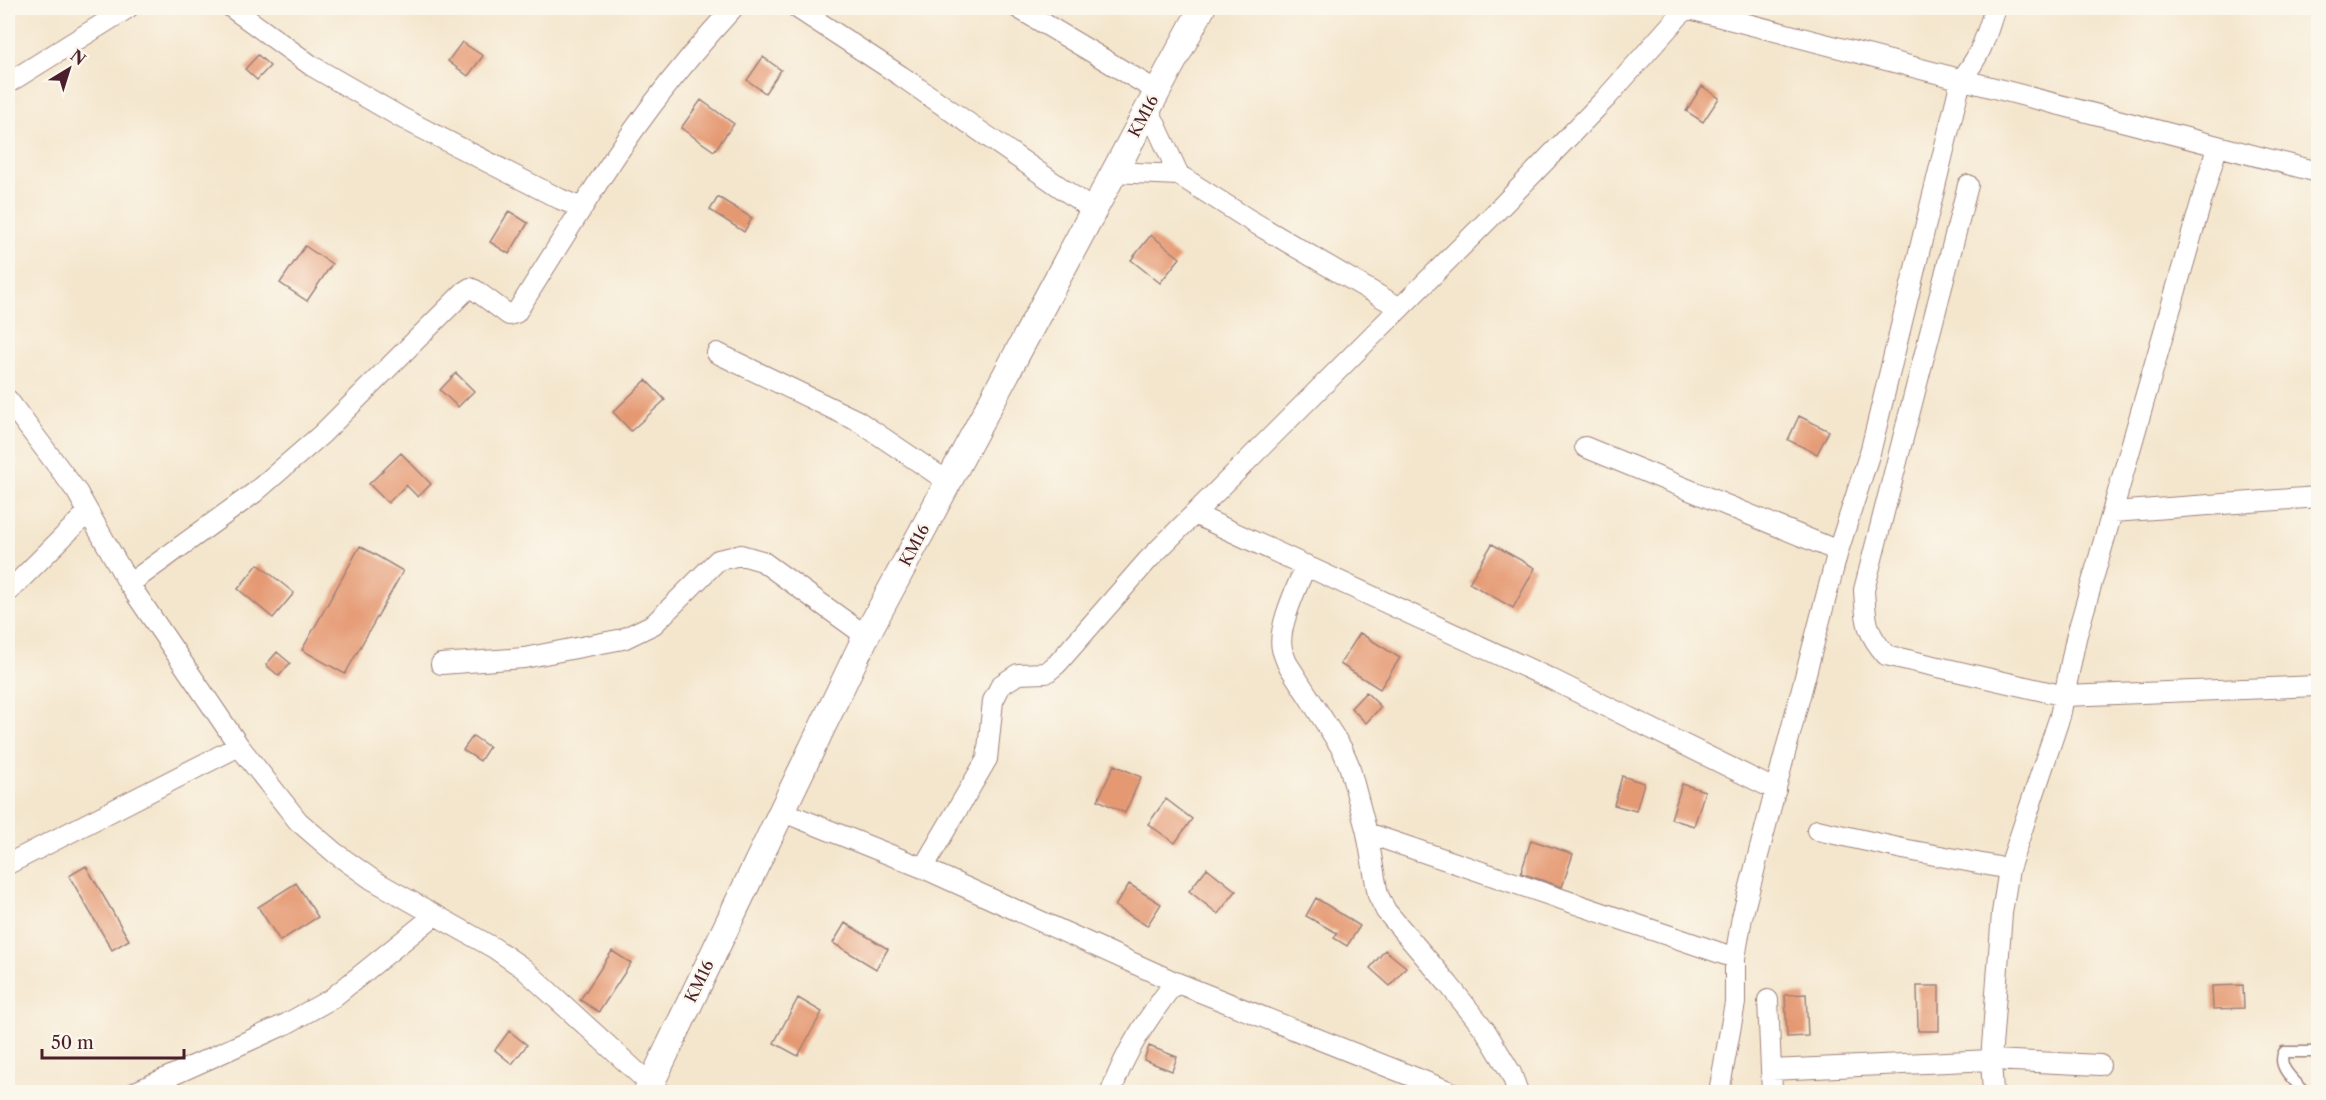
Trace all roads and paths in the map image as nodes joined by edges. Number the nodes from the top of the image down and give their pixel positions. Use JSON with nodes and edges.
{"nodes":[{"id":1,"x":128,"y":8,"type":"edge"},
{"id":2,"x":232,"y":8,"type":"edge"},
{"id":3,"x":733,"y":8,"type":"edge"},
{"id":4,"x":797,"y":8,"type":"edge"},
{"id":5,"x":1018,"y":8,"type":"edge"},
{"id":6,"x":1202,"y":8,"type":"edge"},
{"id":7,"x":1686,"y":8,"type":"edge"},
{"id":8,"x":1995,"y":8,"type":"edge"},
{"id":9,"x":1961,"y":80,"type":"junction"},
{"id":10,"x":8,"y":83,"type":"edge"},
{"id":11,"x":1152,"y":100,"type":"junction"},
{"id":12,"x":2217,"y":147,"type":"junction"},
{"id":13,"x":1113,"y":172,"type":"junction"},
{"id":14,"x":2319,"y":172,"type":"edge"},
{"id":15,"x":1179,"y":175,"type":"junction"},
{"id":16,"x":1968,"y":185,"type":"dead end"},
{"id":17,"x":582,"y":208,"type":"junction"},
{"id":18,"x":1093,"y":210,"type":"junction"},
{"id":19,"x":1400,"y":308,"type":"junction"},
{"id":20,"x":717,"y":353,"type":"dead end"},
{"id":21,"x":8,"y":400,"type":"edge"},
{"id":22,"x":1585,"y":447,"type":"dead end"},
{"id":23,"x":947,"y":481,"type":"junction"},
{"id":24,"x":2318,"y":493,"type":"edge"},
{"id":25,"x":88,"y":512,"type":"junction"},
{"id":26,"x":2113,"y":512,"type":"junction"},
{"id":27,"x":1194,"y":514,"type":"junction"},
{"id":28,"x":1838,"y":551,"type":"junction"},
{"id":29,"x":1306,"y":565,"type":"junction"},
{"id":30,"x":129,"y":584,"type":"junction"},
{"id":31,"x":8,"y":592,"type":"edge"},
{"id":32,"x":866,"y":636,"type":"junction"},
{"id":33,"x":441,"y":664,"type":"dead end"},
{"id":34,"x":2319,"y":686,"type":"edge"},
{"id":35,"x":2065,"y":696,"type":"junction"},
{"id":36,"x":239,"y":746,"type":"junction"},
{"id":37,"x":1776,"y":790,"type":"junction"},
{"id":38,"x":781,"y":811,"type":"junction"},
{"id":39,"x":1817,"y":830,"type":"dead end"},
{"id":40,"x":1367,"y":833,"type":"junction"},
{"id":41,"x":8,"y":864,"type":"edge"},
{"id":42,"x":923,"y":868,"type":"junction"},
{"id":43,"x":2009,"y":868,"type":"junction"},
{"id":44,"x":435,"y":915,"type":"junction"},
{"id":45,"x":1735,"y":958,"type":"junction"},
{"id":46,"x":1175,"y":982,"type":"junction"},
{"id":47,"x":1768,"y":1000,"type":"dead end"},
{"id":48,"x":2319,"y":1052,"type":"edge"},
{"id":49,"x":1991,"y":1060,"type":"junction"},
{"id":50,"x":2100,"y":1065,"type":"dead end"},
{"id":51,"x":1771,"y":1070,"type":"junction"},
{"id":52,"x":648,"y":1088,"type":"edge"},
{"id":53,"x":135,"y":1092,"type":"edge"},
{"id":54,"x":1111,"y":1092,"type":"edge"},
{"id":55,"x":1451,"y":1092,"type":"edge"},
{"id":56,"x":1518,"y":1092,"type":"edge"},
{"id":57,"x":1719,"y":1092,"type":"edge"},
{"id":58,"x":1772,"y":1092,"type":"edge"},
{"id":59,"x":1993,"y":1092,"type":"edge"},
{"id":60,"x":2305,"y":1092,"type":"edge"}],
"edges":[{"from":1,"to":10,"type":"street"},
{"from":2,"to":17,"type":"street"},
{"from":3,"to":17,"type":"street"},
{"from":4,"to":18,"type":"street"},
{"from":5,"to":11,"type":"street"},
{"from":6,"to":11,"type":"street","name":"KM16"},
{"from":7,"to":9,"type":"street"},
{"from":7,"to":19,"type":"street"},
{"from":8,"to":9,"type":"street"},
{"from":9,"to":12,"type":"street"},
{"from":9,"to":28,"type":"street"},
{"from":11,"to":13,"type":"street","name":"KM16"},
{"from":11,"to":15,"type":"street"},
{"from":12,"to":14,"type":"street"},
{"from":12,"to":26,"type":"street"},
{"from":13,"to":15,"type":"street"},
{"from":13,"to":18,"type":"street","name":"KM16"},
{"from":15,"to":19,"type":"street"},
{"from":16,"to":35,"type":"street"},
{"from":17,"to":30,"type":"street"},
{"from":18,"to":23,"type":"street","name":"KM16"},
{"from":19,"to":27,"type":"street"},
{"from":20,"to":23,"type":"street"},
{"from":21,"to":25,"type":"street"},
{"from":22,"to":28,"type":"street"},
{"from":23,"to":32,"type":"street","name":"KM16"},
{"from":24,"to":26,"type":"street"},
{"from":25,"to":30,"type":"street"},
{"from":25,"to":31,"type":"street"},
{"from":26,"to":35,"type":"street"},
{"from":27,"to":29,"type":"street"},
{"from":27,"to":42,"type":"street"},
{"from":28,"to":37,"type":"street"},
{"from":29,"to":37,"type":"street"},
{"from":29,"to":40,"type":"street"},
{"from":30,"to":36,"type":"street"},
{"from":32,"to":33,"type":"street"},
{"from":32,"to":38,"type":"street","name":"KM16"},
{"from":34,"to":35,"type":"street"},
{"from":35,"to":43,"type":"street"},
{"from":36,"to":41,"type":"street"},
{"from":36,"to":44,"type":"street"},
{"from":37,"to":45,"type":"street"},
{"from":38,"to":42,"type":"street"},
{"from":38,"to":52,"type":"street","name":"KM16"},
{"from":39,"to":43,"type":"street"},
{"from":40,"to":45,"type":"street"},
{"from":40,"to":56,"type":"street"},
{"from":42,"to":46,"type":"street"},
{"from":43,"to":49,"type":"street"},
{"from":44,"to":52,"type":"street"},
{"from":44,"to":53,"type":"street"},
{"from":45,"to":57,"type":"street"},
{"from":46,"to":54,"type":"street"},
{"from":46,"to":55,"type":"street"},
{"from":47,"to":51,"type":"street"},
{"from":48,"to":60,"type":"lane"},
{"from":49,"to":50,"type":"street"},
{"from":49,"to":51,"type":"street"},
{"from":49,"to":59,"type":"street"},
{"from":51,"to":58,"type":"street"}]}
